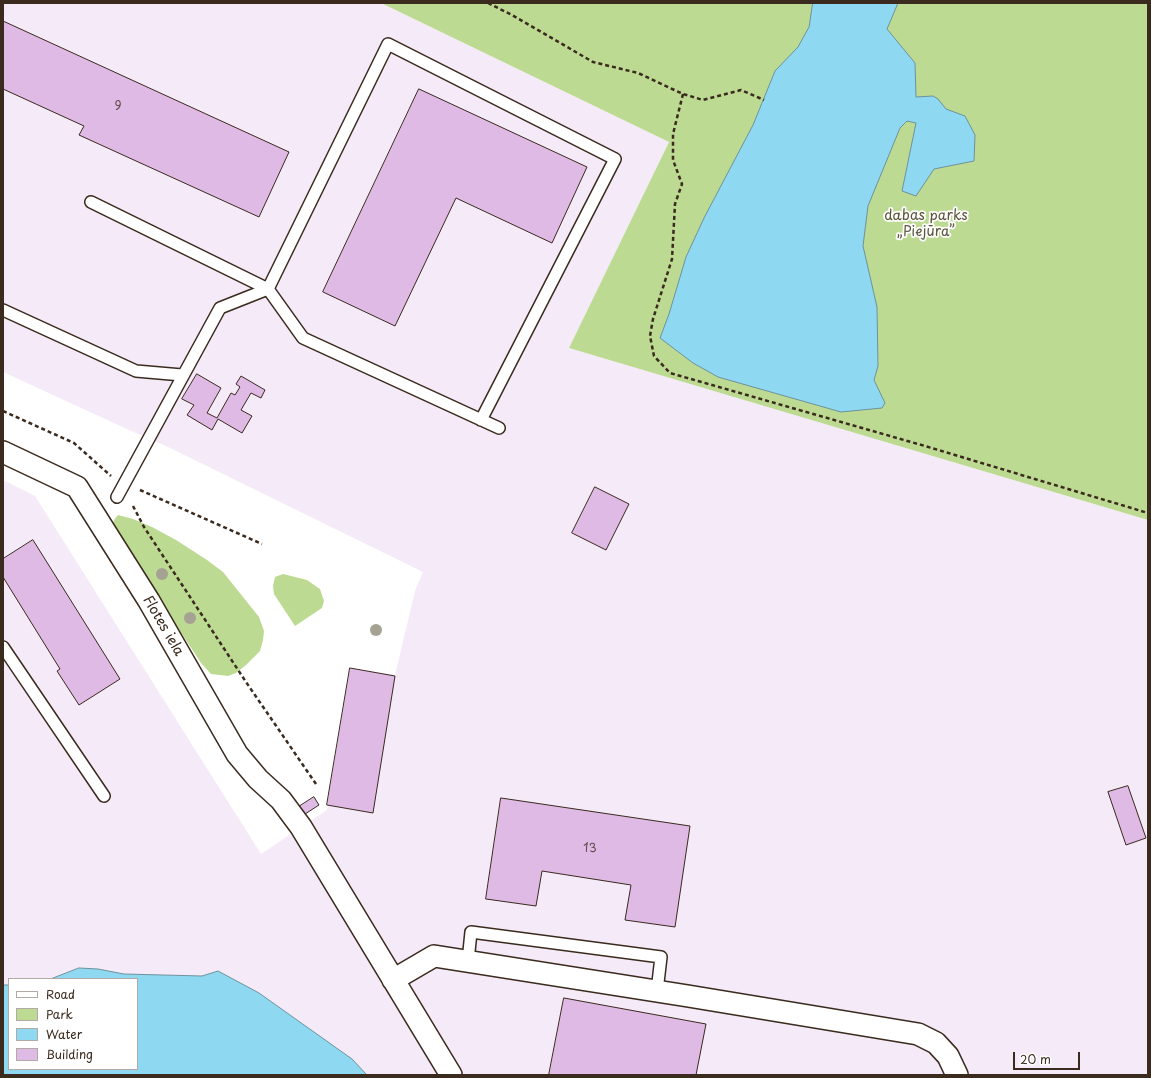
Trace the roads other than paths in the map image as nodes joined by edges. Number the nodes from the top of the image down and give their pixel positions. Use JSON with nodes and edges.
{"nodes":[{"id":1,"x":91,"y":202,"type":"dead end"},
{"id":2,"x":268,"y":289,"type":"junction"},
{"id":3,"x":3,"y":310,"type":"edge"},
{"id":4,"x":182,"y":375,"type":"junction"},
{"id":5,"x":481,"y":420,"type":"junction"},
{"id":6,"x":499,"y":428,"type":"dead end"},
{"id":7,"x":3,"y":452,"type":"edge"},
{"id":8,"x":117,"y":497,"type":"dead end"},
{"id":9,"x":3,"y":647,"type":"edge"},
{"id":10,"x":104,"y":796,"type":"dead end"},
{"id":11,"x":468,"y":961,"type":"junction"},
{"id":12,"x":393,"y":980,"type":"junction"},
{"id":13,"x":657,"y":991,"type":"junction"},
{"id":14,"x":451,"y":1075,"type":"edge"},
{"id":15,"x":957,"y":1075,"type":"edge"}],
"edges":[{"from":1,"to":2,"type":"lane"},
{"from":2,"to":4,"type":"lane"},
{"from":2,"to":5,"type":"lane"},
{"from":2,"to":5,"type":"lane"},
{"from":3,"to":4,"type":"lane"},
{"from":4,"to":8,"type":"lane"},
{"from":5,"to":6,"type":"lane"},
{"from":7,"to":12,"type":"street","name":"Flotes iela"},
{"from":9,"to":10,"type":"lane"},
{"from":11,"to":12,"type":"street"},
{"from":11,"to":13,"type":"street"},
{"from":11,"to":13,"type":"lane"},
{"from":12,"to":14,"type":"street","name":"Flotes iela"},
{"from":13,"to":15,"type":"street"}]}
